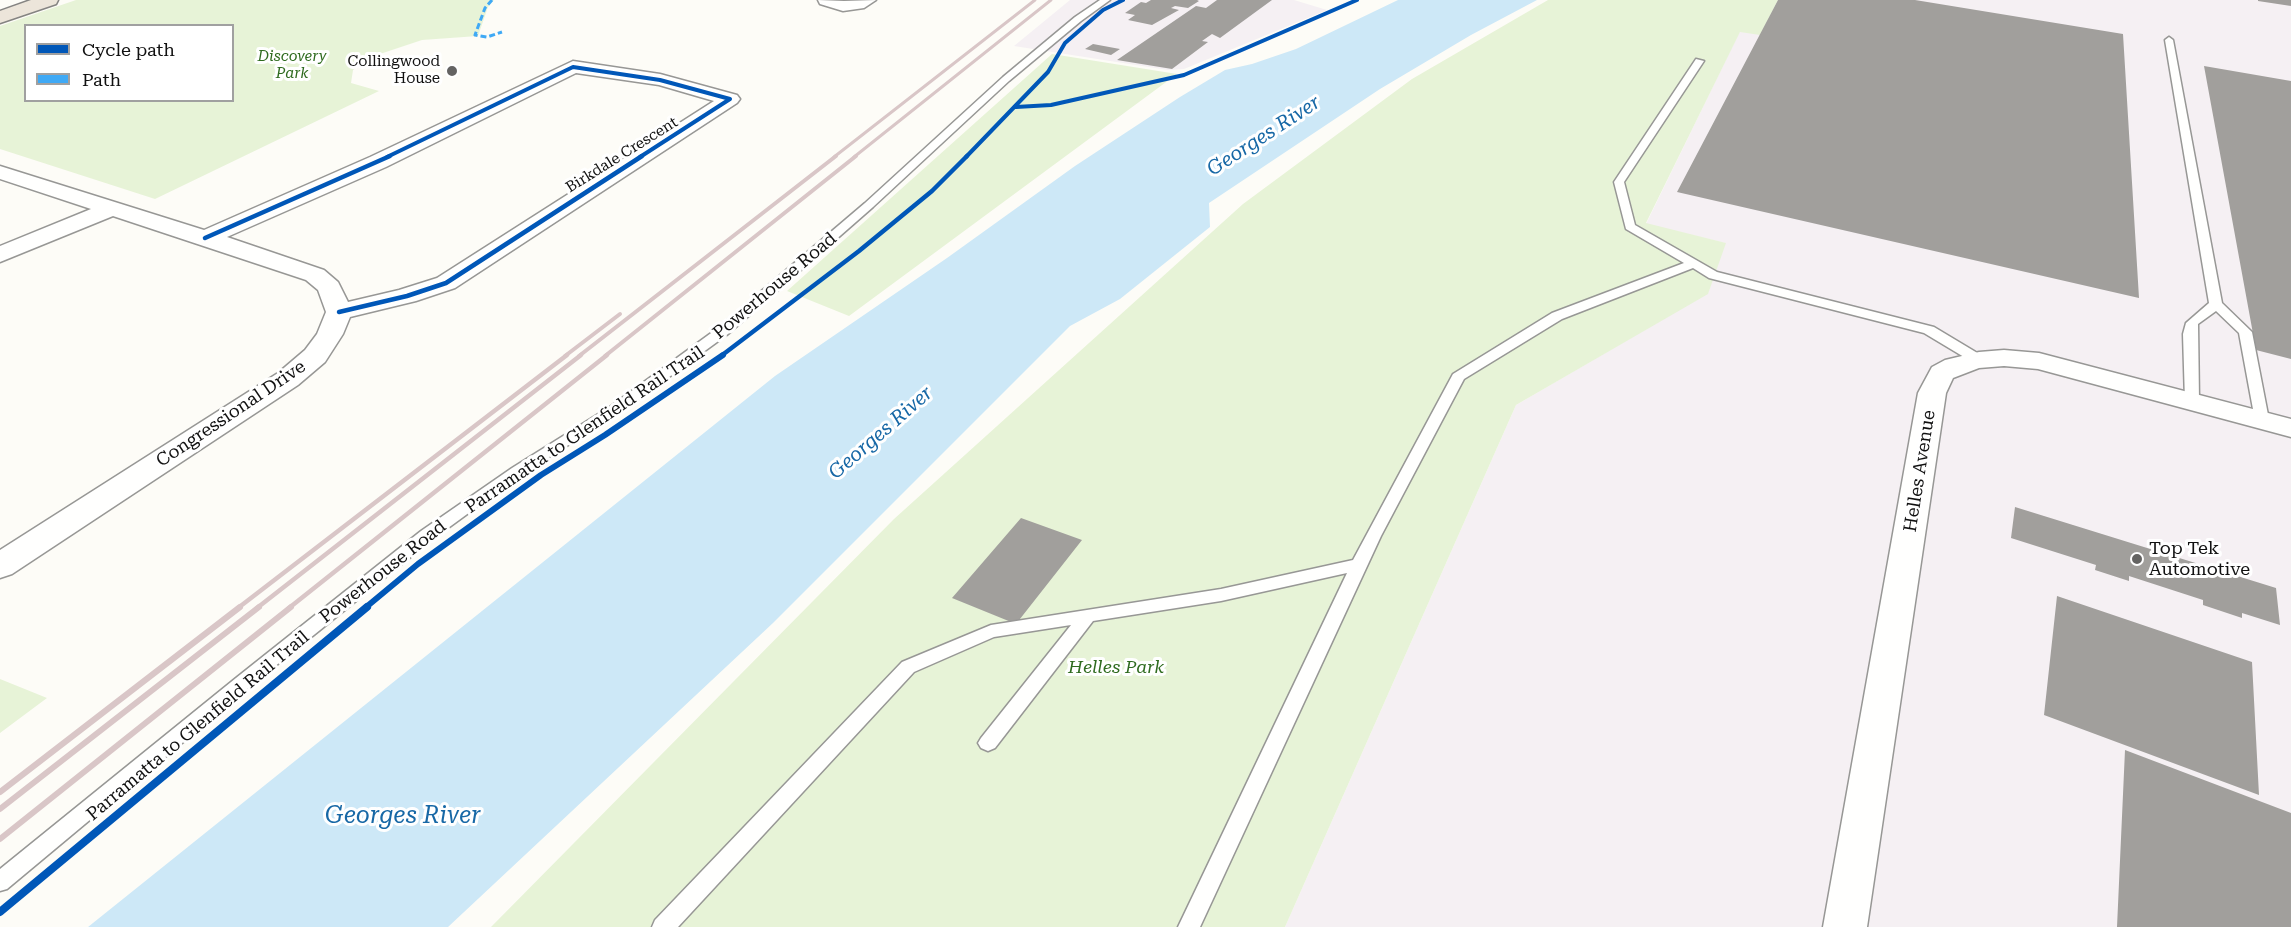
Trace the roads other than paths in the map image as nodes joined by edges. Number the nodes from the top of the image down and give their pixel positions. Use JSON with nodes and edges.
{"nodes":[{"id":1,"x":16,"y":0,"type":"edge"},
{"id":2,"x":49,"y":0,"type":"edge"},
{"id":3,"x":826,"y":0,"type":"edge"},
{"id":4,"x":868,"y":0,"type":"edge"},
{"id":5,"x":1106,"y":0,"type":"edge"},
{"id":6,"x":0,"y":5,"type":"edge"},
{"id":7,"x":0,"y":17,"type":"edge"},
{"id":8,"x":2169,"y":40,"type":"dead end"},
{"id":9,"x":1699,"y":61,"type":"dead end"},
{"id":10,"x":0,"y":172,"type":"edge"},
{"id":11,"x":112,"y":208,"type":"junction"},
{"id":12,"x":205,"y":238,"type":"junction"},
{"id":13,"x":0,"y":255,"type":"edge"},
{"id":14,"x":1693,"y":264,"type":"junction"},
{"id":15,"x":2216,"y":304,"type":"junction"},
{"id":16,"x":339,"y":312,"type":"junction"},
{"id":17,"x":1979,"y":360,"type":"junction"},
{"id":18,"x":2192,"y":401,"type":"junction"},
{"id":19,"x":2276,"y":424,"type":"edge"},
{"id":20,"x":1359,"y":565,"type":"junction"},
{"id":21,"x":0,"y":566,"type":"edge"},
{"id":22,"x":1088,"y":616,"type":"junction"},
{"id":23,"x":988,"y":743,"type":"dead end"},
{"id":24,"x":0,"y":882,"type":"edge"},
{"id":25,"x":663,"y":927,"type":"edge"},
{"id":26,"x":1189,"y":927,"type":"edge"},
{"id":27,"x":1845,"y":927,"type":"edge"}],
"edges":[{"from":1,"to":6,"type":"highway"},
{"from":2,"to":7,"type":"highway"},
{"from":3,"to":4,"type":"street"},
{"from":5,"to":24,"type":"lane","name":"Powerhouse Road"},
{"from":8,"to":15,"type":"lane"},
{"from":9,"to":14,"type":"lane"},
{"from":10,"to":11,"type":"street"},
{"from":11,"to":12,"type":"street"},
{"from":11,"to":13,"type":"street"},
{"from":12,"to":16,"type":"street"},
{"from":12,"to":16,"type":"street","name":"Birkdale Crescent"},
{"from":14,"to":17,"type":"lane"},
{"from":14,"to":20,"type":"lane"},
{"from":15,"to":18,"type":"lane"},
{"from":15,"to":19,"type":"lane"},
{"from":16,"to":21,"type":"street","name":"Congressional Drive"},
{"from":17,"to":18,"type":"street","name":"Helles Avenue"},
{"from":17,"to":27,"type":"street","name":"Helles Avenue"},
{"from":18,"to":19,"type":"street","name":"Helles Avenue"},
{"from":20,"to":22,"type":"lane"},
{"from":20,"to":26,"type":"lane"},
{"from":22,"to":23,"type":"lane"},
{"from":22,"to":25,"type":"lane"}]}
